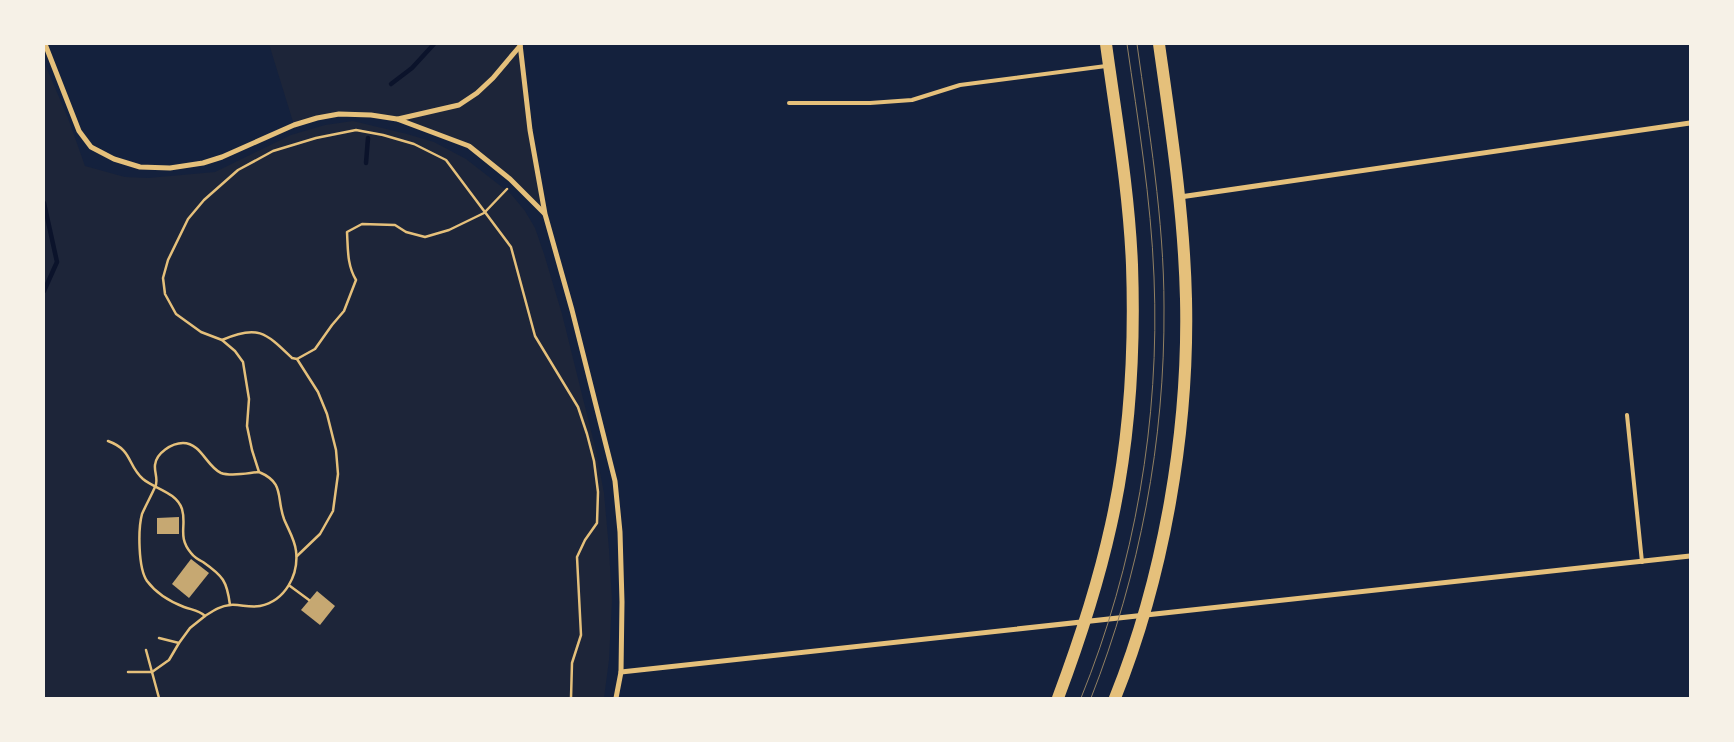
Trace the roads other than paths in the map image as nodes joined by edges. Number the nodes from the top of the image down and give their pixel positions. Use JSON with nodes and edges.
{"nodes":[{"id":1,"x":45,"y":44,"type":"edge"},
{"id":2,"x":1106,"y":44,"type":"edge"},
{"id":3,"x":1158,"y":44,"type":"edge"},
{"id":4,"x":520,"y":45,"type":"edge"},
{"id":5,"x":1109,"y":66,"type":"junction"},
{"id":6,"x":789,"y":103,"type":"dead end"},
{"id":7,"x":398,"y":119,"type":"junction"},
{"id":8,"x":1690,"y":123,"type":"edge"},
{"id":9,"x":1180,"y":198,"type":"junction"},
{"id":10,"x":545,"y":214,"type":"junction"},
{"id":11,"x":1628,"y":415,"type":"dead end"},
{"id":12,"x":1690,"y":556,"type":"edge"},
{"id":13,"x":1642,"y":562,"type":"junction"},
{"id":14,"x":1144,"y":616,"type":"junction"},
{"id":15,"x":1084,"y":623,"type":"junction"},
{"id":16,"x":621,"y":672,"type":"junction"},
{"id":17,"x":616,"y":698,"type":"edge"},
{"id":18,"x":1058,"y":698,"type":"edge"},
{"id":19,"x":1115,"y":698,"type":"edge"}],
"edges":[{"from":1,"to":7,"type":"street"},
{"from":2,"to":5,"type":"main road"},
{"from":3,"to":9,"type":"main road"},
{"from":4,"to":7,"type":"street"},
{"from":4,"to":10,"type":"street"},
{"from":5,"to":6,"type":"lane"},
{"from":5,"to":15,"type":"main road"},
{"from":7,"to":10,"type":"street"},
{"from":8,"to":9,"type":"street"},
{"from":9,"to":14,"type":"main road"},
{"from":10,"to":16,"type":"street"},
{"from":11,"to":13,"type":"lane"},
{"from":12,"to":13,"type":"street"},
{"from":13,"to":14,"type":"street"},
{"from":14,"to":15,"type":"street"},
{"from":14,"to":19,"type":"main road"},
{"from":15,"to":16,"type":"street"},
{"from":15,"to":18,"type":"main road"},
{"from":16,"to":17,"type":"street"}]}
